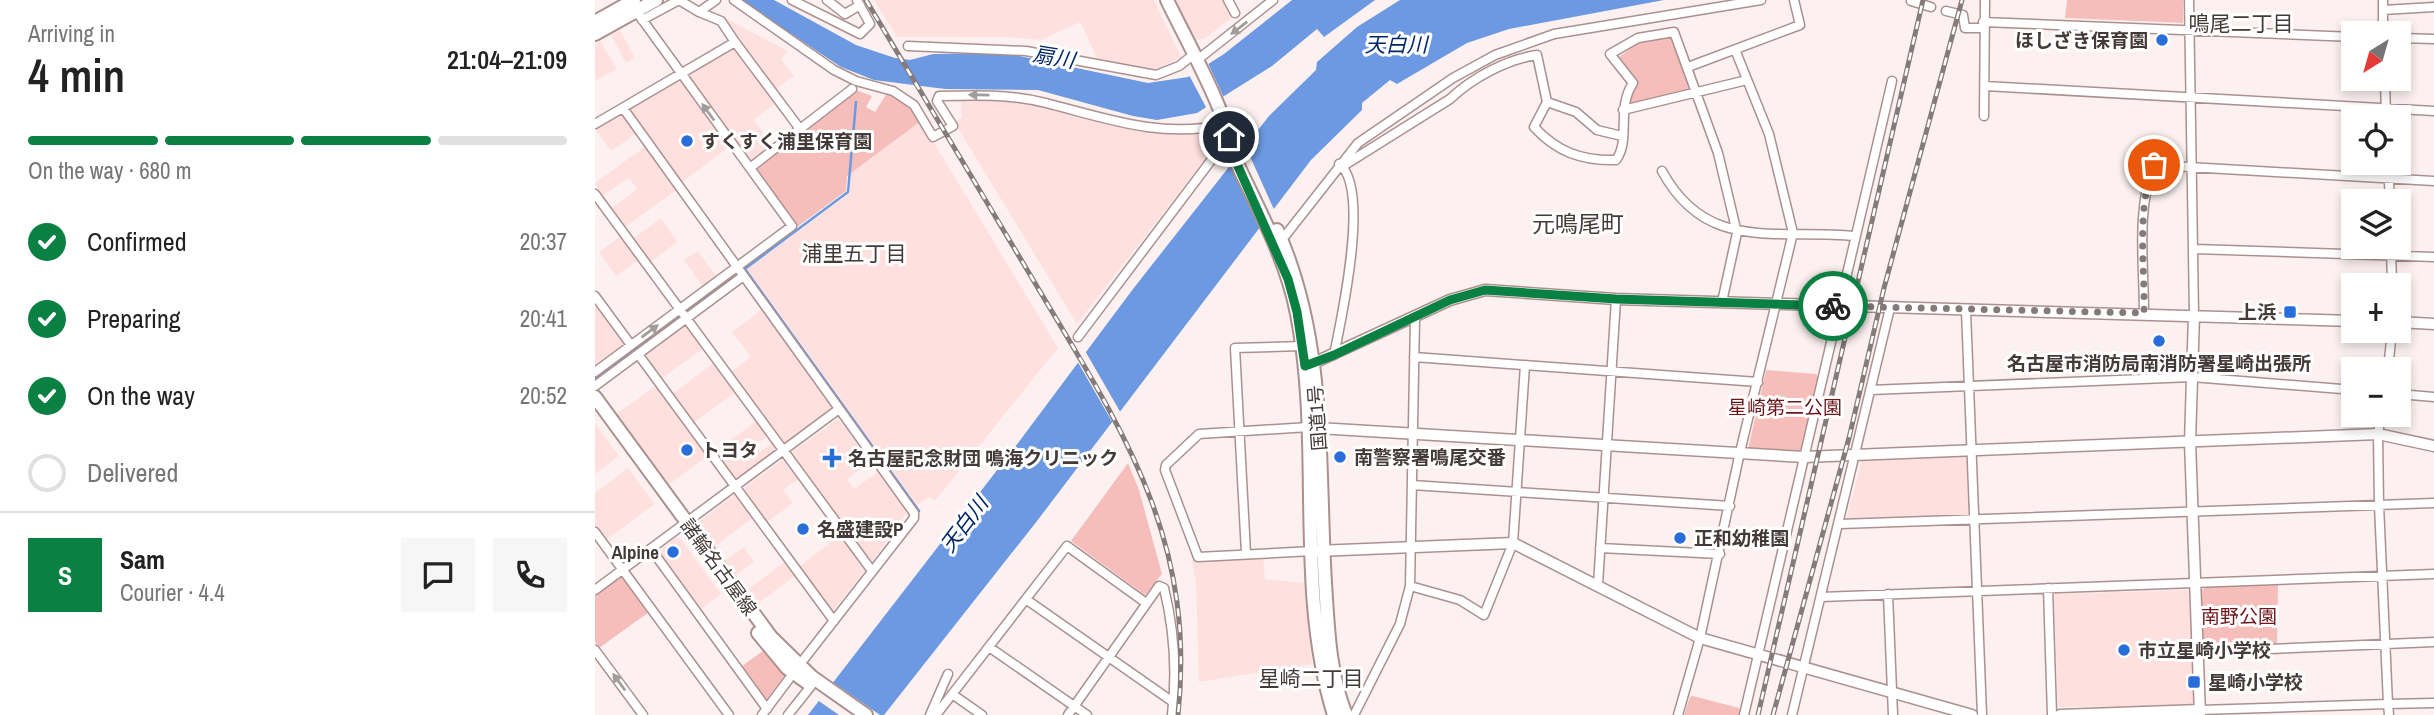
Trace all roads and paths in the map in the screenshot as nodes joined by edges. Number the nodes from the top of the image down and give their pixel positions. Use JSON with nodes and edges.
{"nodes":[{"id":1,"x":620,"y":0,"type":"edge"},
{"id":2,"x":656,"y":0,"type":"edge"},
{"id":3,"x":679,"y":0,"type":"edge"},
{"id":4,"x":716,"y":0,"type":"edge"},
{"id":5,"x":734,"y":0,"type":"edge"},
{"id":6,"x":792,"y":0,"type":"edge"},
{"id":7,"x":827,"y":0,"type":"edge"},
{"id":8,"x":1167,"y":0,"type":"edge"},
{"id":9,"x":1229,"y":0,"type":"edge"},
{"id":10,"x":1273,"y":0,"type":"edge"},
{"id":11,"x":1761,"y":0,"type":"edge"},
{"id":12,"x":1794,"y":0,"type":"edge"},
{"id":13,"x":1985,"y":0,"type":"edge"},
{"id":14,"x":2189,"y":0,"type":"edge"},
{"id":15,"x":2383,"y":0,"type":"edge"},
{"id":16,"x":1911,"y":1,"type":"edge"},
{"id":17,"x":858,"y":3,"type":"edge"},
{"id":18,"x":1931,"y":7,"type":"dead end"},
{"id":19,"x":2434,"y":7,"type":"edge"},
{"id":20,"x":637,"y":10,"type":"edge"},
{"id":21,"x":2383,"y":10,"type":"junction"},
{"id":22,"x":1946,"y":11,"type":"dead end"},
{"id":23,"x":699,"y":12,"type":"junction"},
{"id":24,"x":1234,"y":13,"type":"dead end"},
{"id":25,"x":608,"y":15,"type":"junction"},
{"id":26,"x":2383,"y":21,"type":"edge"},
{"id":27,"x":595,"y":22,"type":"edge"},
{"id":28,"x":1983,"y":25,"type":"junction"},
{"id":29,"x":2190,"y":30,"type":"junction"},
{"id":30,"x":595,"y":34,"type":"edge"},
{"id":31,"x":2341,"y":36,"type":"edge"},
{"id":32,"x":2411,"y":38,"type":"edge"},
{"id":33,"x":2434,"y":39,"type":"edge"},
{"id":34,"x":735,"y":42,"type":"junction"},
{"id":35,"x":908,"y":46,"type":"dead end"},
{"id":36,"x":1736,"y":52,"type":"junction"},
{"id":37,"x":1195,"y":61,"type":"junction"},
{"id":38,"x":1688,"y":67,"type":"junction"},
{"id":39,"x":680,"y":74,"type":"junction"},
{"id":40,"x":1747,"y":80,"type":"junction"},
{"id":41,"x":1892,"y":81,"type":"dead end"},
{"id":42,"x":1985,"y":86,"type":"junction"},
{"id":43,"x":852,"y":89,"type":"dead end"},
{"id":44,"x":1696,"y":93,"type":"junction"},
{"id":45,"x":2190,"y":98,"type":"junction"},
{"id":46,"x":1547,"y":102,"type":"junction"},
{"id":47,"x":623,"y":108,"type":"junction"},
{"id":48,"x":1623,"y":110,"type":"junction"},
{"id":49,"x":2341,"y":110,"type":"edge"},
{"id":50,"x":2434,"y":111,"type":"edge"},
{"id":51,"x":2411,"y":112,"type":"edge"},
{"id":52,"x":1984,"y":116,"type":"dead end"},
{"id":53,"x":595,"y":124,"type":"edge"},
{"id":54,"x":800,"y":129,"type":"junction"},
{"id":55,"x":1228,"y":133,"type":"junction"},
{"id":56,"x":1622,"y":135,"type":"junction"},
{"id":57,"x":1341,"y":165,"type":"junction"},
{"id":58,"x":2191,"y":166,"type":"junction"},
{"id":59,"x":750,"y":168,"type":"junction"},
{"id":60,"x":1662,"y":170,"type":"dead end"},
{"id":61,"x":2389,"y":175,"type":"edge"},
{"id":62,"x":2389,"y":178,"type":"junction"},
{"id":63,"x":2434,"y":181,"type":"edge"},
{"id":64,"x":2389,"y":189,"type":"edge"},
{"id":65,"x":595,"y":194,"type":"edge"},
{"id":66,"x":1737,"y":233,"type":"junction"},
{"id":67,"x":1793,"y":233,"type":"junction"},
{"id":68,"x":1856,"y":236,"type":"junction"},
{"id":69,"x":1278,"y":241,"type":"junction"},
{"id":70,"x":2195,"y":249,"type":"junction"},
{"id":71,"x":2341,"y":255,"type":"edge"},
{"id":72,"x":2411,"y":257,"type":"edge"},
{"id":73,"x":2434,"y":257,"type":"edge"},
{"id":74,"x":737,"y":267,"type":"junction"},
{"id":75,"x":742,"y":277,"type":"junction"},
{"id":76,"x":595,"y":296,"type":"edge"},
{"id":77,"x":1616,"y":299,"type":"junction"},
{"id":78,"x":1722,"y":302,"type":"junction"},
{"id":79,"x":1776,"y":304,"type":"junction"},
{"id":80,"x":1840,"y":307,"type":"junction"},
{"id":81,"x":1891,"y":308,"type":"junction"},
{"id":82,"x":680,"y":309,"type":"junction"},
{"id":83,"x":1966,"y":311,"type":"junction"},
{"id":84,"x":2144,"y":313,"type":"junction"},
{"id":85,"x":2194,"y":315,"type":"junction"},
{"id":86,"x":1415,"y":317,"type":"junction"},
{"id":87,"x":687,"y":318,"type":"junction"},
{"id":88,"x":2341,"y":321,"type":"edge"},
{"id":89,"x":2411,"y":323,"type":"edge"},
{"id":90,"x":2434,"y":324,"type":"edge"},
{"id":91,"x":1078,"y":337,"type":"dead end"},
{"id":92,"x":631,"y":345,"type":"junction"},
{"id":93,"x":1302,"y":346,"type":"junction"},
{"id":94,"x":638,"y":354,"type":"junction"},
{"id":95,"x":1334,"y":355,"type":"junction"},
{"id":96,"x":1414,"y":357,"type":"junction"},
{"id":97,"x":1309,"y":365,"type":"junction"},
{"id":98,"x":1524,"y":365,"type":"junction"},
{"id":99,"x":1611,"y":371,"type":"junction"},
{"id":100,"x":595,"y":372,"type":"edge"},
{"id":101,"x":2192,"y":377,"type":"junction"},
{"id":102,"x":1758,"y":382,"type":"junction"},
{"id":103,"x":595,"y":386,"type":"edge"},
{"id":104,"x":1970,"y":386,"type":"junction"},
{"id":105,"x":2341,"y":389,"type":"edge"},
{"id":106,"x":1870,"y":390,"type":"junction"},
{"id":107,"x":2411,"y":395,"type":"edge"},
{"id":108,"x":595,"y":397,"type":"edge"},
{"id":109,"x":2434,"y":397,"type":"edge"},
{"id":110,"x":595,"y":409,"type":"edge"},
{"id":111,"x":839,"y":409,"type":"junction"},
{"id":112,"x":1314,"y":427,"type":"junction"},
{"id":113,"x":2379,"y":427,"type":"edge"},
{"id":114,"x":1239,"y":430,"type":"junction"},
{"id":115,"x":1413,"y":433,"type":"junction"},
{"id":116,"x":2378,"y":434,"type":"junction"},
{"id":117,"x":1520,"y":439,"type":"junction"},
{"id":118,"x":2190,"y":442,"type":"junction"},
{"id":119,"x":1607,"y":444,"type":"junction"},
{"id":120,"x":2434,"y":446,"type":"edge"},
{"id":121,"x":783,"y":450,"type":"junction"},
{"id":122,"x":1973,"y":450,"type":"junction"},
{"id":123,"x":1740,"y":452,"type":"junction"},
{"id":124,"x":1855,"y":454,"type":"junction"},
{"id":125,"x":1804,"y":457,"type":"junction"},
{"id":126,"x":1412,"y":485,"type":"junction"},
{"id":127,"x":735,"y":486,"type":"junction"},
{"id":128,"x":1517,"y":492,"type":"junction"},
{"id":129,"x":1604,"y":498,"type":"junction"},
{"id":130,"x":2434,"y":503,"type":"edge"},
{"id":131,"x":2379,"y":505,"type":"junction"},
{"id":132,"x":1730,"y":506,"type":"junction"},
{"id":133,"x":2193,"y":511,"type":"junction"},
{"id":134,"x":1975,"y":519,"type":"junction"},
{"id":135,"x":683,"y":524,"type":"junction"},
{"id":136,"x":1840,"y":524,"type":"junction"},
{"id":137,"x":595,"y":532,"type":"edge"},
{"id":138,"x":1513,"y":543,"type":"junction"},
{"id":139,"x":1600,"y":548,"type":"junction"},
{"id":140,"x":651,"y":549,"type":"junction"},
{"id":141,"x":1411,"y":550,"type":"junction"},
{"id":142,"x":1318,"y":551,"type":"junction"},
{"id":143,"x":1246,"y":552,"type":"junction"},
{"id":144,"x":1720,"y":554,"type":"junction"},
{"id":145,"x":622,"y":570,"type":"junction"},
{"id":146,"x":872,"y":571,"type":"junction"},
{"id":147,"x":2434,"y":574,"type":"edge"},
{"id":148,"x":2381,"y":575,"type":"junction"},
{"id":149,"x":2193,"y":583,"type":"junction"},
{"id":150,"x":1598,"y":585,"type":"junction"},
{"id":151,"x":1410,"y":586,"type":"junction"},
{"id":152,"x":2047,"y":588,"type":"junction"},
{"id":153,"x":595,"y":590,"type":"edge"},
{"id":154,"x":1978,"y":590,"type":"junction"},
{"id":155,"x":1888,"y":594,"type":"junction"},
{"id":156,"x":1821,"y":597,"type":"junction"},
{"id":157,"x":1027,"y":600,"type":"junction"},
{"id":158,"x":1146,"y":603,"type":"junction"},
{"id":159,"x":834,"y":621,"type":"junction"},
{"id":160,"x":1700,"y":638,"type":"junction"},
{"id":161,"x":2434,"y":642,"type":"edge"},
{"id":162,"x":2388,"y":643,"type":"junction"},
{"id":163,"x":989,"y":647,"type":"junction"},
{"id":164,"x":595,"y":650,"type":"edge"},
{"id":165,"x":2197,"y":652,"type":"junction"},
{"id":166,"x":1758,"y":654,"type":"junction"},
{"id":167,"x":1109,"y":656,"type":"junction"},
{"id":168,"x":804,"y":659,"type":"dead end"},
{"id":169,"x":1804,"y":667,"type":"junction"},
{"id":170,"x":948,"y":674,"type":"dead end"},
{"id":171,"x":789,"y":679,"type":"dead end"},
{"id":172,"x":814,"y":685,"type":"junction"},
{"id":173,"x":1892,"y":692,"type":"junction"},
{"id":174,"x":952,"y":694,"type":"junction"},
{"id":175,"x":1173,"y":702,"type":"junction"},
{"id":176,"x":2388,"y":704,"type":"junction"},
{"id":177,"x":2434,"y":704,"type":"edge"},
{"id":178,"x":1074,"y":706,"type":"junction"},
{"id":179,"x":765,"y":712,"type":"edge"},
{"id":180,"x":2200,"y":713,"type":"edge"},
{"id":181,"x":643,"y":715,"type":"edge"},
{"id":182,"x":729,"y":715,"type":"edge"},
{"id":183,"x":788,"y":715,"type":"edge"},
{"id":184,"x":852,"y":715,"type":"edge"},
{"id":185,"x":866,"y":715,"type":"edge"},
{"id":186,"x":930,"y":715,"type":"edge"},
{"id":187,"x":936,"y":715,"type":"edge"},
{"id":188,"x":982,"y":715,"type":"edge"},
{"id":189,"x":1068,"y":715,"type":"edge"},
{"id":190,"x":1087,"y":715,"type":"edge"},
{"id":191,"x":1172,"y":715,"type":"edge"},
{"id":192,"x":1334,"y":715,"type":"edge"},
{"id":193,"x":1346,"y":715,"type":"edge"},
{"id":194,"x":1354,"y":715,"type":"edge"},
{"id":195,"x":1678,"y":715,"type":"edge"},
{"id":196,"x":1744,"y":715,"type":"edge"},
{"id":197,"x":1792,"y":715,"type":"edge"},
{"id":198,"x":1893,"y":715,"type":"edge"},
{"id":199,"x":1972,"y":715,"type":"edge"},
{"id":200,"x":1982,"y":715,"type":"edge"},
{"id":201,"x":2052,"y":715,"type":"edge"},
{"id":202,"x":2060,"y":715,"type":"edge"},
{"id":203,"x":2389,"y":715,"type":"edge"}],
"edges":[{"from":1,"to":25,"type":"street"},
{"from":2,"to":20,"type":"main road"},
{"from":3,"to":20,"type":"street"},
{"from":3,"to":23,"type":"street"},
{"from":4,"to":23,"type":"street"},
{"from":55,"to":5,"type":"street","one_way":true},
{"from":6,"to":17,"type":"street"},
{"from":7,"to":17,"type":"street"},
{"from":8,"to":37,"type":"main road","name":"国道1号"},
{"from":9,"to":24,"type":"street"},
{"from":10,"to":37,"type":"street","one_way":true},
{"from":11,"to":57,"type":"street"},
{"from":12,"to":36,"type":"street"},
{"from":13,"to":28,"type":"street"},
{"from":14,"to":29,"type":"street"},
{"from":15,"to":21,"type":"street"},
{"from":16,"to":18,"type":"street"},
{"from":19,"to":21,"type":"street"},
{"from":20,"to":25,"type":"main road"},
{"from":20,"to":30,"type":"main road"},
{"from":20,"to":39,"type":"street"},
{"from":21,"to":26,"type":"street"},
{"from":22,"to":28,"type":"street"},
{"from":23,"to":34,"type":"street"},
{"from":25,"to":27,"type":"main road"},
{"from":28,"to":29,"type":"street"},
{"from":28,"to":42,"type":"street"},
{"from":29,"to":31,"type":"street"},
{"from":29,"to":45,"type":"street"},
{"from":32,"to":33,"type":"street"},
{"from":34,"to":39,"type":"street"},
{"from":34,"to":54,"type":"street"},
{"from":35,"to":37,"type":"street"},
{"from":36,"to":38,"type":"street"},
{"from":36,"to":40,"type":"street"},
{"from":37,"to":55,"type":"main road","name":"国道1号"},
{"from":38,"to":44,"type":"street"},
{"from":38,"to":48,"type":"street"},
{"from":39,"to":47,"type":"street"},
{"from":59,"to":39,"type":"street","one_way":true},
{"from":40,"to":44,"type":"street"},
{"from":40,"to":67,"type":"street"},
{"from":41,"to":68,"type":"street"},
{"from":42,"to":45,"type":"street"},
{"from":42,"to":52,"type":"street"},
{"from":43,"to":54,"type":"street"},
{"from":44,"to":48,"type":"street"},
{"from":44,"to":66,"type":"street"},
{"from":45,"to":49,"type":"street"},
{"from":45,"to":58,"type":"street"},
{"from":46,"to":56,"type":"street"},
{"from":46,"to":56,"type":"street"},
{"from":46,"to":57,"type":"street"},
{"from":47,"to":53,"type":"street"},
{"from":47,"to":74,"type":"street"},
{"from":48,"to":56,"type":"street"},
{"from":50,"to":51,"type":"street"},
{"from":54,"to":59,"type":"street"},
{"from":55,"to":69,"type":"main road","name":"国道1号"},
{"from":55,"to":91,"type":"street"},
{"from":57,"to":69,"type":"street"},
{"from":57,"to":95,"type":"street"},
{"from":58,"to":62,"type":"street"},
{"from":58,"to":70,"type":"street"},
{"from":58,"to":84,"type":"street"},
{"from":59,"to":74,"type":"street"},
{"from":60,"to":66,"type":"street"},
{"from":61,"to":62,"type":"street"},
{"from":62,"to":63,"type":"street"},
{"from":62,"to":64,"type":"street"},
{"from":65,"to":82,"type":"street"},
{"from":66,"to":67,"type":"street"},
{"from":66,"to":78,"type":"street"},
{"from":67,"to":68,"type":"street"},
{"from":67,"to":79,"type":"street"},
{"from":68,"to":80,"type":"street"},
{"from":69,"to":93,"type":"main road","name":"国道1号"},
{"from":69,"to":97,"type":"main road","name":"国道1号"},
{"from":70,"to":71,"type":"street"},
{"from":70,"to":85,"type":"street"},
{"from":72,"to":73,"type":"street"},
{"from":74,"to":75,"type":"street"},
{"from":74,"to":82,"type":"street"},
{"from":75,"to":87,"type":"street"},
{"from":75,"to":111,"type":"street"},
{"from":76,"to":92,"type":"street"},
{"from":77,"to":78,"type":"street"},
{"from":77,"to":86,"type":"street"},
{"from":77,"to":99,"type":"street"},
{"from":78,"to":79,"type":"street"},
{"from":79,"to":80,"type":"street"},
{"from":79,"to":102,"type":"street"},
{"from":80,"to":81,"type":"street"},
{"from":80,"to":125,"type":"street"},
{"from":81,"to":83,"type":"street"},
{"from":81,"to":106,"type":"street"},
{"from":82,"to":87,"type":"street"},
{"from":92,"to":82,"type":"street","one_way":true},
{"from":83,"to":84,"type":"street"},
{"from":83,"to":104,"type":"street"},
{"from":84,"to":85,"type":"street"},
{"from":85,"to":88,"type":"street"},
{"from":85,"to":101,"type":"street"},
{"from":86,"to":95,"type":"street"},
{"from":86,"to":96,"type":"street"},
{"from":87,"to":94,"type":"street"},
{"from":87,"to":121,"type":"street"},
{"from":89,"to":90,"type":"street"},
{"from":92,"to":100,"type":"street"},
{"from":93,"to":97,"type":"main road","name":"国道1号"},
{"from":93,"to":114,"type":"street"},
{"from":94,"to":103,"type":"street"},
{"from":94,"to":127,"type":"street"},
{"from":95,"to":97,"type":"street"},
{"from":96,"to":98,"type":"street"},
{"from":96,"to":115,"type":"street"},
{"from":97,"to":112,"type":"main road","name":"国道1号"},
{"from":98,"to":99,"type":"street"},
{"from":98,"to":117,"type":"street"},
{"from":99,"to":102,"type":"street"},
{"from":99,"to":119,"type":"street"},
{"from":101,"to":104,"type":"street"},
{"from":101,"to":105,"type":"street"},
{"from":101,"to":118,"type":"street"},
{"from":102,"to":123,"type":"street"},
{"from":104,"to":106,"type":"street"},
{"from":104,"to":122,"type":"street"},
{"from":106,"to":124,"type":"street"},
{"from":107,"to":109,"type":"street"},
{"from":108,"to":135,"type":"main road","name":"諸輪名古屋線"},
{"from":110,"to":135,"type":"main road","name":"諸輪名古屋線"},
{"from":111,"to":121,"type":"street"},
{"from":111,"to":146,"type":"street"},
{"from":112,"to":114,"type":"street"},
{"from":112,"to":115,"type":"street"},
{"from":112,"to":142,"type":"main road","name":"国道1号"},
{"from":113,"to":116,"type":"street"},
{"from":114,"to":143,"type":"street"},
{"from":114,"to":143,"type":"street"},
{"from":115,"to":117,"type":"street"},
{"from":115,"to":126,"type":"street"},
{"from":116,"to":118,"type":"street"},
{"from":116,"to":120,"type":"street"},
{"from":116,"to":131,"type":"street"},
{"from":117,"to":119,"type":"street"},
{"from":117,"to":128,"type":"street"},
{"from":118,"to":122,"type":"street"},
{"from":118,"to":133,"type":"street"},
{"from":119,"to":123,"type":"street"},
{"from":119,"to":129,"type":"street"},
{"from":121,"to":127,"type":"street"},
{"from":121,"to":146,"type":"street"},
{"from":122,"to":124,"type":"street"},
{"from":122,"to":134,"type":"street"},
{"from":123,"to":125,"type":"street"},
{"from":123,"to":132,"type":"street"},
{"from":124,"to":125,"type":"street"},
{"from":124,"to":136,"type":"street"},
{"from":125,"to":166,"type":"street"},
{"from":126,"to":128,"type":"street"},
{"from":126,"to":141,"type":"street"},
{"from":127,"to":135,"type":"street"},
{"from":127,"to":159,"type":"street"},
{"from":128,"to":129,"type":"street"},
{"from":128,"to":138,"type":"street"},
{"from":129,"to":132,"type":"street"},
{"from":129,"to":139,"type":"street"},
{"from":130,"to":131,"type":"street"},
{"from":131,"to":133,"type":"street"},
{"from":131,"to":148,"type":"street"},
{"from":132,"to":144,"type":"street"},
{"from":133,"to":134,"type":"street"},
{"from":133,"to":149,"type":"street"},
{"from":134,"to":136,"type":"street"},
{"from":134,"to":154,"type":"street"},
{"from":135,"to":140,"type":"street"},
{"from":135,"to":172,"type":"main road","name":"諸輪名古屋線"},
{"from":136,"to":156,"type":"street"},
{"from":137,"to":145,"type":"street"},
{"from":138,"to":141,"type":"street"},
{"from":138,"to":150,"type":"street"},
{"from":138,"to":151,"type":"street"},
{"from":139,"to":144,"type":"street"},
{"from":139,"to":150,"type":"street"},
{"from":140,"to":145,"type":"street"},
{"from":140,"to":179,"type":"street"},
{"from":141,"to":142,"type":"street"},
{"from":141,"to":151,"type":"street"},
{"from":142,"to":143,"type":"street"},
{"from":142,"to":192,"type":"main road","name":"国道1号"},
{"from":142,"to":193,"type":"main road","name":"国道1号"},
{"from":144,"to":160,"type":"street"},
{"from":145,"to":153,"type":"street"},
{"from":145,"to":182,"type":"street"},
{"from":146,"to":159,"type":"street"},
{"from":147,"to":148,"type":"street"},
{"from":148,"to":149,"type":"street"},
{"from":148,"to":162,"type":"street"},
{"from":149,"to":152,"type":"street"},
{"from":149,"to":165,"type":"street"},
{"from":150,"to":160,"type":"street"},
{"from":151,"to":194,"type":"street"},
{"from":152,"to":154,"type":"street"},
{"from":152,"to":201,"type":"street"},
{"from":154,"to":155,"type":"street"},
{"from":154,"to":200,"type":"street"},
{"from":155,"to":156,"type":"street"},
{"from":155,"to":173,"type":"street"},
{"from":156,"to":169,"type":"street"},
{"from":157,"to":158,"type":"street"},
{"from":157,"to":163,"type":"street"},
{"from":157,"to":167,"type":"street"},
{"from":158,"to":167,"type":"street"},
{"from":158,"to":175,"type":"street"},
{"from":159,"to":168,"type":"street"},
{"from":160,"to":166,"type":"street"},
{"from":160,"to":195,"type":"street"},
{"from":161,"to":162,"type":"street"},
{"from":162,"to":165,"type":"street"},
{"from":162,"to":176,"type":"street"},
{"from":163,"to":174,"type":"street"},
{"from":163,"to":178,"type":"street"},
{"from":181,"to":164,"type":"street","one_way":true},
{"from":165,"to":180,"type":"street"},
{"from":166,"to":169,"type":"street"},
{"from":166,"to":196,"type":"street"},
{"from":167,"to":175,"type":"street"},
{"from":167,"to":178,"type":"street"},
{"from":169,"to":173,"type":"street"},
{"from":169,"to":197,"type":"street"},
{"from":170,"to":186,"type":"street"},
{"from":171,"to":179,"type":"street"},
{"from":172,"to":183,"type":"street"},
{"from":172,"to":184,"type":"main road","name":"諸輪名古屋線"},
{"from":172,"to":185,"type":"main road","name":"諸輪名古屋線"},
{"from":173,"to":198,"type":"street"},
{"from":173,"to":199,"type":"street"},
{"from":174,"to":187,"type":"street"},
{"from":174,"to":188,"type":"street"},
{"from":175,"to":191,"type":"street"},
{"from":176,"to":177,"type":"street"},
{"from":176,"to":180,"type":"street"},
{"from":176,"to":203,"type":"street"},
{"from":178,"to":189,"type":"street"},
{"from":178,"to":190,"type":"street"},
{"from":180,"to":202,"type":"street"}]}
